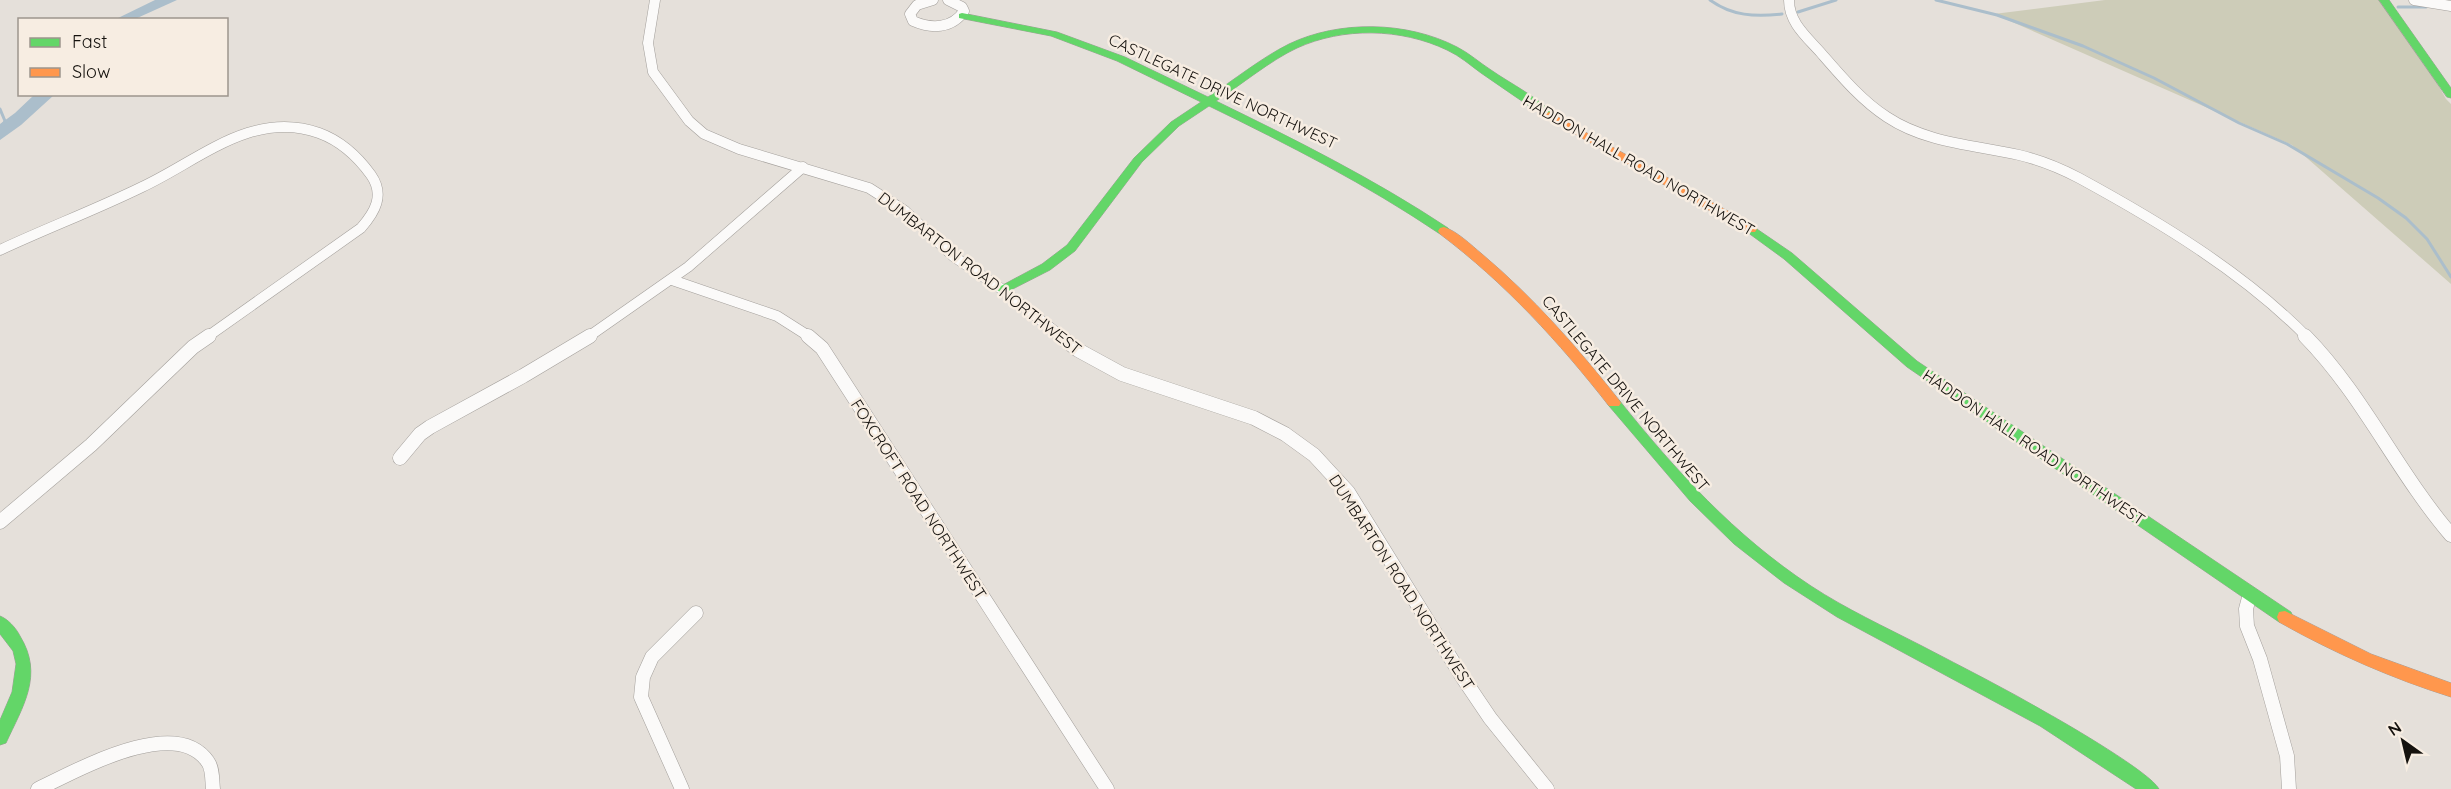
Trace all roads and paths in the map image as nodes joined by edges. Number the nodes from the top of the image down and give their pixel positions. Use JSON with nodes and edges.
{"nodes":[{"id":1,"x":655,"y":0,"type":"edge"},
{"id":2,"x":933,"y":0,"type":"edge"},
{"id":3,"x":948,"y":0,"type":"edge"},
{"id":4,"x":1789,"y":0,"type":"edge"},
{"id":5,"x":2384,"y":0,"type":"edge"},
{"id":6,"x":2414,"y":0,"type":"edge"},
{"id":7,"x":2451,"y":6,"type":"edge"},
{"id":8,"x":962,"y":16,"type":"junction"},
{"id":9,"x":2451,"y":95,"type":"edge"},
{"id":10,"x":1209,"y":101,"type":"junction"},
{"id":11,"x":803,"y":167,"type":"junction"},
{"id":12,"x":0,"y":250,"type":"edge"},
{"id":13,"x":672,"y":280,"type":"junction"},
{"id":14,"x":1003,"y":290,"type":"junction"},
{"id":15,"x":400,"y":458,"type":"dead end"},
{"id":16,"x":0,"y":522,"type":"edge"},
{"id":17,"x":2451,"y":535,"type":"edge"},
{"id":18,"x":2250,"y":594,"type":"junction"},
{"id":19,"x":696,"y":613,"type":"dead end"},
{"id":20,"x":0,"y":623,"type":"edge"},
{"id":21,"x":2451,"y":690,"type":"edge"},
{"id":22,"x":0,"y":738,"type":"edge"},
{"id":23,"x":38,"y":789,"type":"edge"},
{"id":24,"x":213,"y":789,"type":"edge"},
{"id":25,"x":682,"y":789,"type":"edge"},
{"id":26,"x":1107,"y":789,"type":"edge"},
{"id":27,"x":1547,"y":789,"type":"edge"},
{"id":28,"x":2150,"y":789,"type":"edge"},
{"id":29,"x":2289,"y":789,"type":"edge"}],
"edges":[{"from":1,"to":11,"type":"street","name":"DUMBARTON ROAD NORTHWEST"},
{"from":2,"to":8,"type":"street","name":"CASTLEGATE DRIVE NORTHWEST"},
{"from":3,"to":8,"type":"street"},
{"from":4,"to":17,"type":"street"},
{"from":5,"to":9,"type":"street"},
{"from":6,"to":7,"type":"street"},
{"from":8,"to":10,"type":"street","name":"CASTLEGATE DRIVE NORTHWEST"},
{"from":10,"to":14,"type":"street","name":"HADDON HALL ROAD NORTHWEST"},
{"from":10,"to":18,"type":"street","name":"HADDON HALL ROAD NORTHWEST"},
{"from":10,"to":28,"type":"street","name":"CASTLEGATE DRIVE NORTHWEST"},
{"from":11,"to":13,"type":"street"},
{"from":11,"to":14,"type":"street","name":"DUMBARTON ROAD NORTHWEST"},
{"from":12,"to":16,"type":"street"},
{"from":13,"to":15,"type":"street"},
{"from":13,"to":26,"type":"street","name":"FOXCROFT ROAD NORTHWEST"},
{"from":14,"to":27,"type":"street","name":"DUMBARTON ROAD NORTHWEST"},
{"from":18,"to":21,"type":"street","name":"HADDON HALL ROAD NORTHWEST"},
{"from":18,"to":29,"type":"street"},
{"from":19,"to":25,"type":"street"},
{"from":20,"to":22,"type":"street"},
{"from":23,"to":24,"type":"street"}]}
